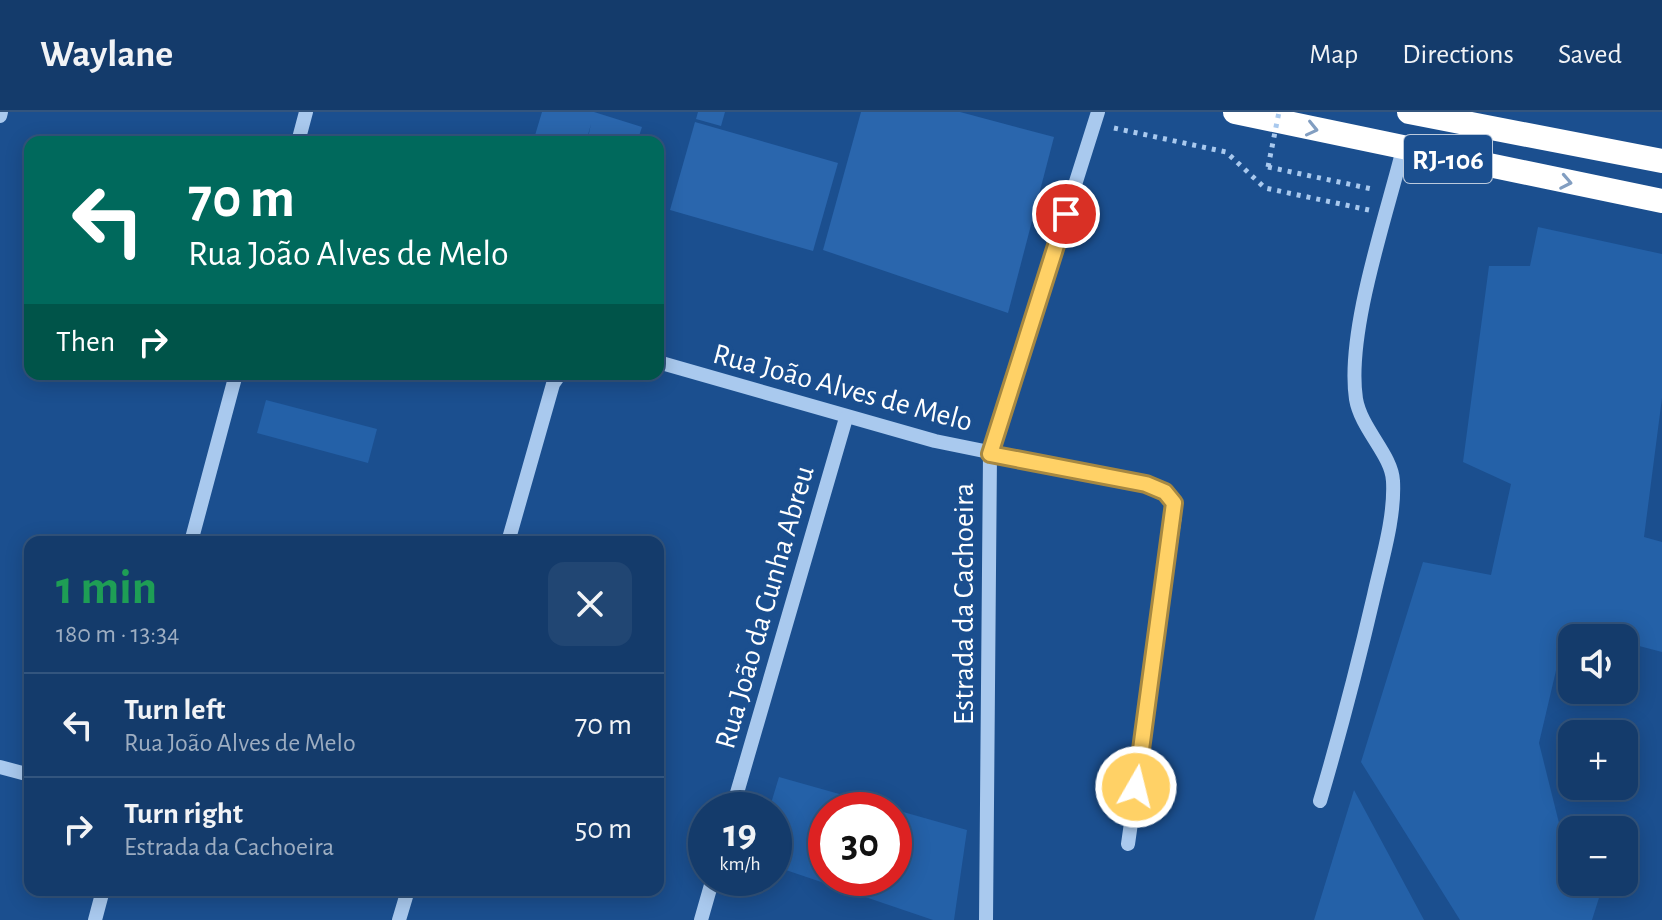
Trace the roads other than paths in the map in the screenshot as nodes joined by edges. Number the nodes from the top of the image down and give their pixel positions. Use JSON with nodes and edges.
{"nodes":[{"id":1,"x":306,"y":112,"type":"edge"},
{"id":2,"x":1235,"y":112,"type":"edge"},
{"id":3,"x":1409,"y":112,"type":"edge"},
{"id":4,"x":1096,"y":118,"type":"edge"},
{"id":5,"x":300,"y":136,"type":"edge"},
{"id":6,"x":1403,"y":149,"type":"junction"},
{"id":7,"x":1662,"y":161,"type":"edge"},
{"id":8,"x":1662,"y":201,"type":"edge"},
{"id":9,"x":664,"y":364,"type":"edge"},
{"id":10,"x":234,"y":380,"type":"edge"},
{"id":11,"x":556,"y":380,"type":"edge"},
{"id":12,"x":846,"y":418,"type":"junction"},
{"id":13,"x":990,"y":454,"type":"junction"},
{"id":14,"x":193,"y":536,"type":"edge"},
{"id":15,"x":510,"y":536,"type":"edge"},
{"id":16,"x":0,"y":767,"type":"edge"},
{"id":17,"x":24,"y":773,"type":"edge"},
{"id":18,"x":737,"y":792,"type":"edge"},
{"id":19,"x":1320,"y":801,"type":"dead end"},
{"id":20,"x":1128,"y":844,"type":"dead end"},
{"id":21,"x":101,"y":896,"type":"edge"},
{"id":22,"x":406,"y":896,"type":"edge"},
{"id":23,"x":708,"y":896,"type":"edge"},
{"id":24,"x":95,"y":920,"type":"edge"},
{"id":25,"x":399,"y":920,"type":"edge"},
{"id":26,"x":701,"y":920,"type":"edge"},
{"id":27,"x":986,"y":920,"type":"edge"}],
"edges":[{"from":1,"to":5,"type":"street"},
{"from":2,"to":6,"type":"highway","number":"RJ-106","one_way":true},
{"from":3,"to":7,"type":"highway","number":"RJ-106"},
{"from":4,"to":13,"type":"street","name":"Estrada da Cachoeira"},
{"from":6,"to":8,"type":"highway","number":"RJ-106","one_way":true},
{"from":6,"to":19,"type":"street"},
{"from":9,"to":12,"type":"street","name":"Rua João Alves de Melo"},
{"from":10,"to":14,"type":"street"},
{"from":11,"to":15,"type":"street"},
{"from":12,"to":13,"type":"street","name":"Rua João Alves de Melo"},
{"from":12,"to":18,"type":"street","name":"Rua João da Cunha Abreu"},
{"from":13,"to":20,"type":"street","name":"Rua João Alves de Melo"},
{"from":13,"to":27,"type":"street","name":"Estrada da Cachoeira"},
{"from":16,"to":17,"type":"street"},
{"from":21,"to":24,"type":"street"},
{"from":22,"to":25,"type":"street"},
{"from":23,"to":26,"type":"street"}]}
